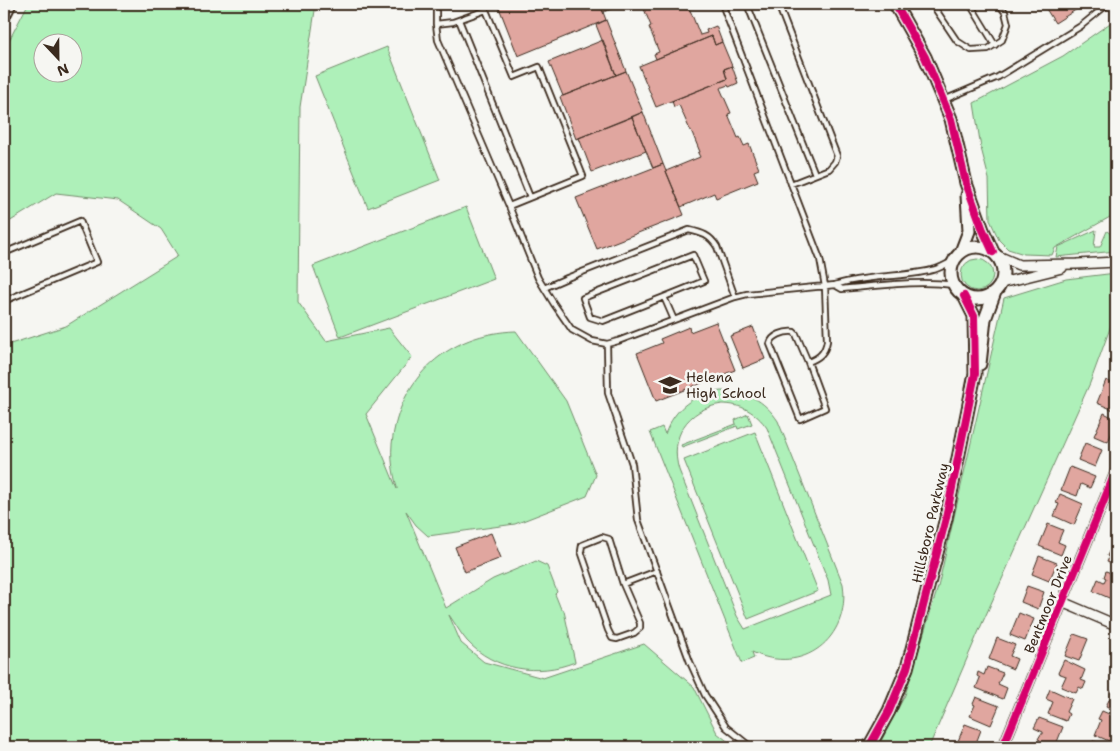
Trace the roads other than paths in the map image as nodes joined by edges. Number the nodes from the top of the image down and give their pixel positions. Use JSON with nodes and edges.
{"nodes":[{"id":1,"x":10,"y":4,"type":"edge"},
{"id":2,"x":436,"y":4,"type":"edge"},
{"id":3,"x":722,"y":4,"type":"edge"},
{"id":4,"x":747,"y":4,"type":"edge"},
{"id":5,"x":778,"y":4,"type":"edge"},
{"id":6,"x":895,"y":4,"type":"edge"},
{"id":7,"x":933,"y":4,"type":"edge"},
{"id":8,"x":970,"y":4,"type":"edge"},
{"id":9,"x":999,"y":4,"type":"edge"},
{"id":10,"x":1108,"y":4,"type":"edge"},
{"id":11,"x":4,"y":16,"type":"edge"},
{"id":12,"x":459,"y":20,"type":"junction"},
{"id":13,"x":436,"y":24,"type":"junction"},
{"id":14,"x":995,"y":45,"type":"junction"},
{"id":15,"x":943,"y":100,"type":"junction"},
{"id":16,"x":815,"y":174,"type":"junction"},
{"id":17,"x":966,"y":183,"type":"junction"},
{"id":18,"x":791,"y":184,"type":"junction"},
{"id":19,"x":530,"y":197,"type":"junction"},
{"id":20,"x":509,"y":206,"type":"junction"},
{"id":21,"x":961,"y":252,"type":"junction"},
{"id":22,"x":4,"y":253,"type":"edge"},
{"id":23,"x":996,"y":254,"type":"junction"},
{"id":24,"x":953,"y":261,"type":"junction"},
{"id":25,"x":1116,"y":262,"type":"edge"},
{"id":26,"x":1076,"y":264,"type":"junction"},
{"id":27,"x":933,"y":270,"type":"junction"},
{"id":28,"x":934,"y":283,"type":"junction"},
{"id":29,"x":835,"y":285,"type":"junction"},
{"id":30,"x":825,"y":286,"type":"junction"},
{"id":31,"x":954,"y":286,"type":"junction"},
{"id":32,"x":998,"y":287,"type":"junction"},
{"id":33,"x":544,"y":288,"type":"junction"},
{"id":34,"x":964,"y":296,"type":"junction"},
{"id":35,"x":664,"y":297,"type":"junction"},
{"id":36,"x":735,"y":297,"type":"junction"},
{"id":37,"x":4,"y":301,"type":"edge"},
{"id":38,"x":674,"y":320,"type":"junction"},
{"id":39,"x":607,"y":344,"type":"junction"},
{"id":40,"x":808,"y":362,"type":"junction"},
{"id":41,"x":974,"y":374,"type":"junction"},
{"id":42,"x":1116,"y":472,"type":"edge"},
{"id":43,"x":656,"y":570,"type":"junction"},
{"id":44,"x":623,"y":584,"type":"junction"},
{"id":45,"x":1062,"y":602,"type":"junction"},
{"id":46,"x":1116,"y":625,"type":"edge"},
{"id":47,"x":751,"y":747,"type":"edge"},
{"id":48,"x":869,"y":747,"type":"edge"},
{"id":49,"x":1003,"y":747,"type":"edge"}],
"edges":[{"from":1,"to":11,"type":"street"},
{"from":2,"to":13,"type":"lane"},
{"from":3,"to":18,"type":"lane"},
{"from":4,"to":16,"type":"lane"},
{"from":5,"to":16,"type":"lane"},
{"from":6,"to":15,"type":"street"},
{"from":7,"to":14,"type":"lane"},
{"from":8,"to":14,"type":"lane"},
{"from":9,"to":14,"type":"lane"},
{"from":10,"to":15,"type":"lane"},
{"from":12,"to":13,"type":"lane"},
{"from":12,"to":19,"type":"lane"},
{"from":12,"to":19,"type":"lane"},
{"from":13,"to":20,"type":"lane"},
{"from":15,"to":17,"type":"street"},
{"from":16,"to":18,"type":"lane"},
{"from":17,"to":21,"type":"street"},
{"from":17,"to":23,"type":"street"},
{"from":18,"to":30,"type":"lane"},
{"from":19,"to":20,"type":"lane"},
{"from":20,"to":33,"type":"lane"},
{"from":21,"to":23,"type":"street"},
{"from":21,"to":24,"type":"street"},
{"from":22,"to":37,"type":"lane"},
{"from":23,"to":26,"type":"street"},
{"from":23,"to":32,"type":"street"},
{"from":24,"to":27,"type":"lane"},
{"from":24,"to":31,"type":"street"},
{"from":25,"to":26,"type":"street"},
{"from":26,"to":32,"type":"street"},
{"from":27,"to":28,"type":"lane"},
{"from":27,"to":29,"type":"lane"},
{"from":28,"to":29,"type":"lane"},
{"from":28,"to":31,"type":"lane"},
{"from":29,"to":30,"type":"lane"},
{"from":30,"to":36,"type":"lane"},
{"from":30,"to":40,"type":"lane"},
{"from":31,"to":34,"type":"street"},
{"from":32,"to":34,"type":"street"},
{"from":32,"to":41,"type":"street","name":"Hillsboro Parkway"},
{"from":33,"to":36,"type":"lane"},
{"from":33,"to":39,"type":"lane"},
{"from":34,"to":41,"type":"street","name":"Hillsboro Parkway"},
{"from":35,"to":35,"type":"lane"},
{"from":35,"to":38,"type":"lane"},
{"from":36,"to":38,"type":"lane"},
{"from":38,"to":39,"type":"lane"},
{"from":39,"to":43,"type":"lane"},
{"from":40,"to":40,"type":"lane"},
{"from":41,"to":48,"type":"street","name":"Hillsboro Parkway"},
{"from":42,"to":45,"type":"street","name":"Bentmoor Drive"},
{"from":43,"to":44,"type":"lane"},
{"from":43,"to":47,"type":"lane"},
{"from":44,"to":44,"type":"lane"},
{"from":45,"to":46,"type":"street"},
{"from":45,"to":49,"type":"street","name":"Bentmoor Drive"}]}
